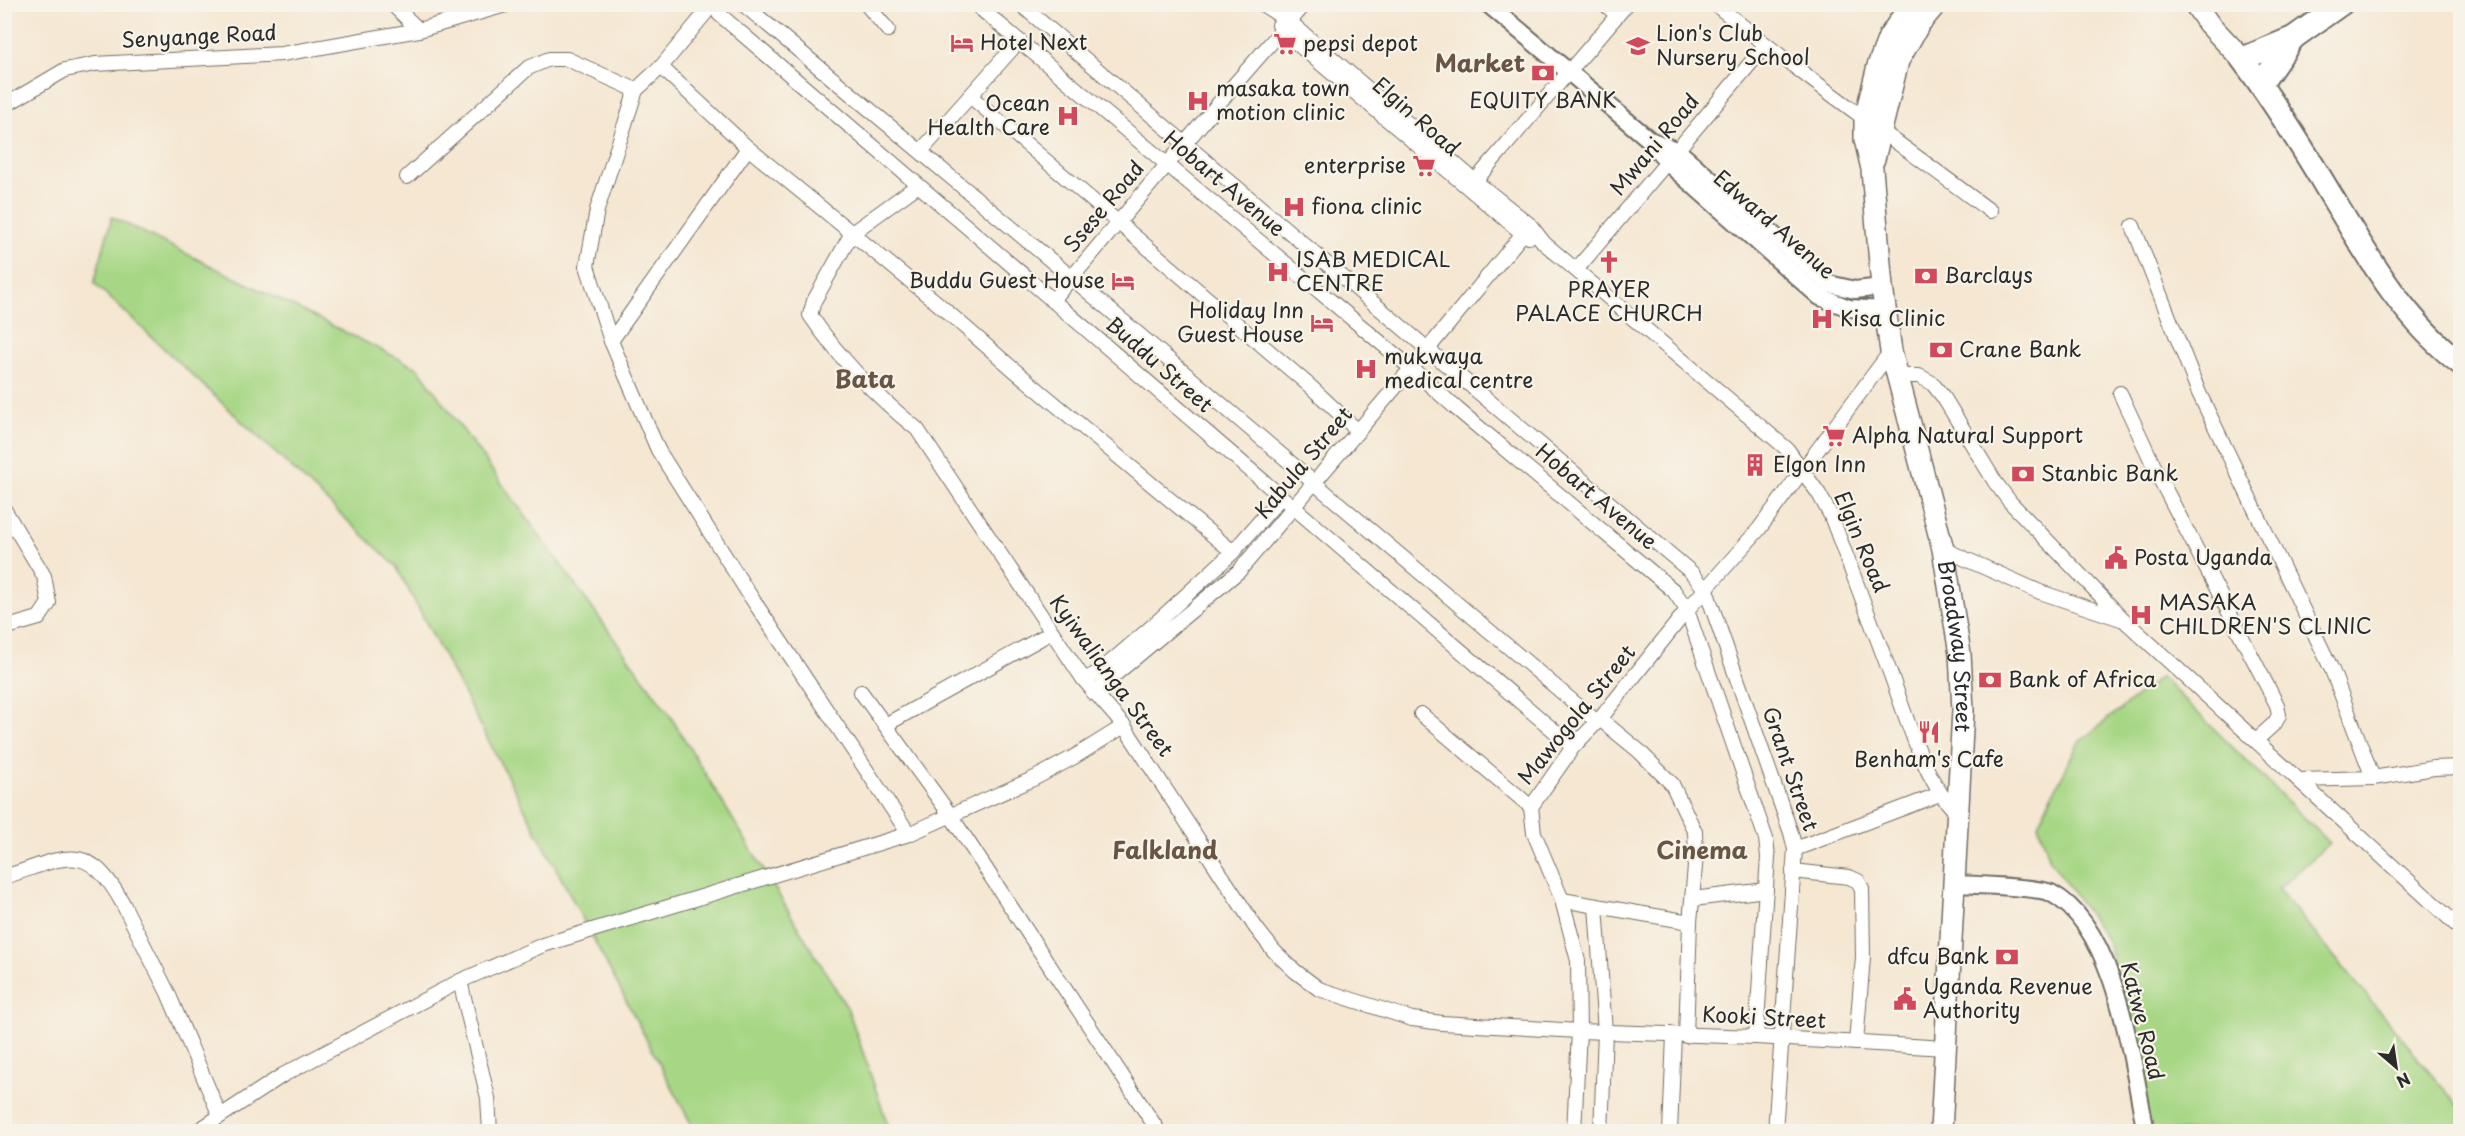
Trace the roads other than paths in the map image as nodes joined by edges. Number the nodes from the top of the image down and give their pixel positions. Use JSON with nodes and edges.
{"nodes":[{"id":1,"x":392,"y":4,"type":"edge"},
{"id":2,"x":509,"y":4,"type":"edge"},
{"id":3,"x":731,"y":4,"type":"edge"},
{"id":4,"x":743,"y":4,"type":"edge"},
{"id":5,"x":866,"y":4,"type":"edge"},
{"id":6,"x":975,"y":4,"type":"edge"},
{"id":7,"x":1020,"y":4,"type":"edge"},
{"id":8,"x":1044,"y":4,"type":"edge"},
{"id":9,"x":1305,"y":4,"type":"edge"},
{"id":10,"x":1488,"y":4,"type":"edge"},
{"id":11,"x":1605,"y":4,"type":"edge"},
{"id":12,"x":1715,"y":4,"type":"edge"},
{"id":13,"x":1936,"y":4,"type":"edge"},
{"id":14,"x":2341,"y":4,"type":"edge"},
{"id":15,"x":2194,"y":7,"type":"edge"},
{"id":16,"x":1266,"y":8,"type":"edge"},
{"id":17,"x":709,"y":10,"type":"edge"},
{"id":18,"x":1622,"y":10,"type":"edge"},
{"id":19,"x":1911,"y":14,"type":"edge"},
{"id":20,"x":1034,"y":15,"type":"junction"},
{"id":21,"x":1286,"y":26,"type":"junction"},
{"id":22,"x":419,"y":30,"type":"junction"},
{"id":23,"x":888,"y":30,"type":"dead end"},
{"id":24,"x":2293,"y":38,"type":"junction"},
{"id":25,"x":1019,"y":41,"type":"junction"},
{"id":26,"x":1765,"y":46,"type":"junction"},
{"id":27,"x":2242,"y":59,"type":"junction"},
{"id":28,"x":661,"y":67,"type":"junction"},
{"id":29,"x":1568,"y":72,"type":"junction"},
{"id":30,"x":2261,"y":84,"type":"junction"},
{"id":31,"x":636,"y":90,"type":"junction"},
{"id":32,"x":969,"y":96,"type":"junction"},
{"id":33,"x":4,"y":106,"type":"edge"},
{"id":34,"x":1873,"y":123,"type":"junction"},
{"id":35,"x":1186,"y":142,"type":"junction"},
{"id":36,"x":748,"y":148,"type":"junction"},
{"id":37,"x":921,"y":152,"type":"junction"},
{"id":38,"x":1673,"y":157,"type":"junction"},
{"id":39,"x":1168,"y":164,"type":"junction"},
{"id":40,"x":406,"y":177,"type":"dead end"},
{"id":41,"x":1474,"y":181,"type":"junction"},
{"id":42,"x":917,"y":186,"type":"junction"},
{"id":43,"x":1990,"y":211,"type":"dead end"},
{"id":44,"x":1118,"y":224,"type":"junction"},
{"id":45,"x":2133,"y":226,"type":"dead end"},
{"id":46,"x":1526,"y":229,"type":"junction"},
{"id":47,"x":852,"y":233,"type":"junction"},
{"id":48,"x":1576,"y":270,"type":"junction"},
{"id":49,"x":1072,"y":278,"type":"junction"},
{"id":50,"x":1882,"y":287,"type":"junction"},
{"id":51,"x":1052,"y":301,"type":"junction"},
{"id":52,"x":1885,"y":310,"type":"junction"},
{"id":53,"x":611,"y":341,"type":"junction"},
{"id":54,"x":1427,"y":350,"type":"junction"},
{"id":55,"x":1891,"y":351,"type":"junction"},
{"id":56,"x":2460,"y":363,"type":"edge"},
{"id":57,"x":1411,"y":368,"type":"junction"},
{"id":58,"x":1897,"y":376,"type":"junction"},
{"id":59,"x":2120,"y":393,"type":"dead end"},
{"id":60,"x":1358,"y":431,"type":"junction"},
{"id":61,"x":1801,"y":469,"type":"junction"},
{"id":62,"x":1314,"y":485,"type":"junction"},
{"id":63,"x":1281,"y":497,"type":"junction"},
{"id":64,"x":4,"y":508,"type":"edge"},
{"id":65,"x":1294,"y":508,"type":"junction"},
{"id":66,"x":1943,"y":549,"type":"junction"},
{"id":67,"x":1233,"y":552,"type":"junction"},
{"id":68,"x":1706,"y":590,"type":"junction"},
{"id":69,"x":1687,"y":610,"type":"junction"},
{"id":70,"x":2123,"y":619,"type":"junction"},
{"id":71,"x":4,"y":628,"type":"edge"},
{"id":72,"x":1052,"y":632,"type":"junction"},
{"id":73,"x":1083,"y":680,"type":"junction"},
{"id":74,"x":861,"y":692,"type":"dead end"},
{"id":75,"x":1093,"y":693,"type":"junction"},
{"id":76,"x":1420,"y":714,"type":"dead end"},
{"id":77,"x":1598,"y":720,"type":"junction"},
{"id":78,"x":887,"y":724,"type":"junction"},
{"id":79,"x":1124,"y":726,"type":"junction"},
{"id":80,"x":2256,"y":740,"type":"junction"},
{"id":81,"x":1573,"y":747,"type":"junction"},
{"id":82,"x":2460,"y":767,"type":"edge"},
{"id":83,"x":2373,"y":778,"type":"junction"},
{"id":84,"x":2300,"y":780,"type":"junction"},
{"id":85,"x":1940,"y":794,"type":"junction"},
{"id":86,"x":1531,"y":807,"type":"junction"},
{"id":87,"x":1958,"y":813,"type":"junction"},
{"id":88,"x":951,"y":816,"type":"junction"},
{"id":89,"x":1791,"y":833,"type":"junction"},
{"id":90,"x":909,"y":834,"type":"junction"},
{"id":91,"x":1766,"y":839,"type":"junction"},
{"id":92,"x":1795,"y":849,"type":"junction"},
{"id":93,"x":1793,"y":872,"type":"junction"},
{"id":94,"x":4,"y":877,"type":"edge"},
{"id":95,"x":1956,"y":884,"type":"junction"},
{"id":96,"x":1766,"y":890,"type":"junction"},
{"id":97,"x":1693,"y":899,"type":"junction"},
{"id":98,"x":1562,"y":900,"type":"junction"},
{"id":99,"x":1596,"y":906,"type":"junction"},
{"id":100,"x":1690,"y":922,"type":"junction"},
{"id":101,"x":2460,"y":928,"type":"edge"},
{"id":102,"x":460,"y":981,"type":"junction"},
{"id":103,"x":1580,"y":1031,"type":"junction"},
{"id":104,"x":1605,"y":1032,"type":"junction"},
{"id":105,"x":1680,"y":1035,"type":"junction"},
{"id":106,"x":1756,"y":1037,"type":"junction"},
{"id":107,"x":1780,"y":1039,"type":"junction"},
{"id":108,"x":1856,"y":1043,"type":"junction"},
{"id":109,"x":1946,"y":1048,"type":"junction"},
{"id":110,"x":220,"y":1116,"type":"junction"},
{"id":111,"x":196,"y":1131,"type":"edge"},
{"id":112,"x":490,"y":1131,"type":"edge"},
{"id":113,"x":1159,"y":1131,"type":"edge"},
{"id":114,"x":1574,"y":1131,"type":"edge"},
{"id":115,"x":1601,"y":1131,"type":"edge"},
{"id":116,"x":1670,"y":1131,"type":"edge"},
{"id":117,"x":1775,"y":1131,"type":"edge"},
{"id":118,"x":1941,"y":1131,"type":"edge"},
{"id":119,"x":2146,"y":1131,"type":"edge"}],
"edges":[{"from":1,"to":22,"type":"street"},
{"from":2,"to":22,"type":"street","name":"Senyange Road"},
{"from":3,"to":17,"type":"street"},
{"from":4,"to":37,"type":"street"},
{"from":5,"to":23,"type":"street"},
{"from":6,"to":25,"type":"street","name":"Hobart Avenue"},
{"from":7,"to":20,"type":"street","name":"Hobart Avenue"},
{"from":8,"to":20,"type":"street"},
{"from":9,"to":21,"type":"street","name":"Ssese Road"},
{"from":10,"to":29,"type":"street","name":"Edward Avenue"},
{"from":11,"to":18,"type":"street"},
{"from":12,"to":26,"type":"street"},
{"from":13,"to":19,"type":"main road","name":"Broadway Street"},
{"from":14,"to":24,"type":"highway"},
{"from":15,"to":27,"type":"main road"},
{"from":16,"to":21,"type":"street","name":"Elgin Road"},
{"from":17,"to":28,"type":"street"},
{"from":17,"to":42,"type":"street","name":"Buddu Street"},
{"from":18,"to":29,"type":"street"},
{"from":19,"to":34,"type":"main road","name":"Broadway Street"},
{"from":20,"to":35,"type":"street","name":"Hobart Avenue"},
{"from":21,"to":35,"type":"street","name":"Ssese Road"},
{"from":21,"to":41,"type":"street","name":"Elgin Road"},
{"from":21,"to":46,"type":"street","name":"Elgin Road"},
{"from":22,"to":33,"type":"street","name":"Senyange Road"},
{"from":24,"to":27,"type":"highway"},
{"from":24,"to":30,"type":"highway"},
{"from":25,"to":32,"type":"street"},
{"from":25,"to":39,"type":"street","name":"Hobart Avenue"},
{"from":26,"to":34,"type":"street"},
{"from":26,"to":38,"type":"street","name":"Mwani Road"},
{"from":27,"to":30,"type":"highway"},
{"from":28,"to":31,"type":"street"},
{"from":28,"to":36,"type":"street"},
{"from":29,"to":38,"type":"street","name":"Edward Avenue"},
{"from":29,"to":41,"type":"street"},
{"from":30,"to":56,"type":"highway"},
{"from":31,"to":40,"type":"street"},
{"from":31,"to":53,"type":"street"},
{"from":32,"to":37,"type":"street"},
{"from":32,"to":44,"type":"street"},
{"from":34,"to":43,"type":"street"},
{"from":34,"to":50,"type":"main road","name":"Broadway Street"},
{"from":35,"to":39,"type":"street","name":"Ssese Road"},
{"from":35,"to":54,"type":"street","name":"Hobart Avenue"},
{"from":36,"to":47,"type":"street"},
{"from":36,"to":53,"type":"street"},
{"from":37,"to":49,"type":"street"},
{"from":38,"to":48,"type":"street","name":"Mwani Road"},
{"from":38,"to":50,"type":"street","name":"Edward Avenue"},
{"from":38,"to":52,"type":"street","name":"Edward Avenue"},
{"from":39,"to":44,"type":"street","name":"Ssese Road"},
{"from":39,"to":57,"type":"street","name":"Hobart Avenue"},
{"from":41,"to":46,"type":"street","name":"Elgin Road"},
{"from":42,"to":47,"type":"street","name":"Kyiwalianga Street"},
{"from":42,"to":51,"type":"street","name":"Buddu Street"},
{"from":44,"to":49,"type":"street","name":"Ssese Road"},
{"from":44,"to":60,"type":"street"},
{"from":45,"to":83,"type":"street"},
{"from":46,"to":48,"type":"street","name":"Elgin Road"},
{"from":46,"to":54,"type":"street","name":"Kabula Street"},
{"from":47,"to":67,"type":"street"},
{"from":47,"to":72,"type":"street","name":"Kyiwalianga Street"},
{"from":48,"to":61,"type":"street","name":"Elgin Road"},
{"from":49,"to":51,"type":"street","name":"Ssese Road"},
{"from":49,"to":62,"type":"street"},
{"from":50,"to":52,"type":"main road","name":"Broadway Street"},
{"from":51,"to":63,"type":"street","name":"Buddu Street"},
{"from":52,"to":55,"type":"main road","name":"Broadway Street"},
{"from":53,"to":90,"type":"street"},
{"from":54,"to":57,"type":"street","name":"Kabula Street"},
{"from":54,"to":68,"type":"street","name":"Hobart Avenue"},
{"from":55,"to":58,"type":"main road","name":"Broadway Street"},
{"from":55,"to":61,"type":"street","name":"Mawogola Street"},
{"from":57,"to":60,"type":"street","name":"Kabula Street"},
{"from":57,"to":69,"type":"street","name":"Hobart Avenue"},
{"from":58,"to":66,"type":"main road","name":"Broadway Street"},
{"from":58,"to":70,"type":"street"},
{"from":59,"to":80,"type":"street"},
{"from":60,"to":62,"type":"street","name":"Kabula Street"},
{"from":61,"to":68,"type":"street","name":"Mawogola Street"},
{"from":61,"to":85,"type":"street","name":"Elgin Road"},
{"from":62,"to":65,"type":"street","name":"Kabula Street"},
{"from":62,"to":77,"type":"street"},
{"from":63,"to":65,"type":"street","name":"Buddu Street"},
{"from":63,"to":67,"type":"street"},
{"from":64,"to":71,"type":"street"},
{"from":65,"to":75,"type":"street","name":"Kabula Street"},
{"from":65,"to":81,"type":"street","name":"Buddu Street"},
{"from":66,"to":70,"type":"street"},
{"from":66,"to":87,"type":"main road","name":"Broadway Street"},
{"from":67,"to":73,"type":"street"},
{"from":68,"to":69,"type":"street","name":"Mawogola Street"},
{"from":68,"to":89,"type":"street","name":"Grant Street"},
{"from":69,"to":77,"type":"street","name":"Mawogola Street"},
{"from":69,"to":91,"type":"street"},
{"from":70,"to":80,"type":"street"},
{"from":72,"to":73,"type":"street","name":"Kyiwalianga Street"},
{"from":72,"to":78,"type":"street"},
{"from":73,"to":75,"type":"street","name":"Kyiwalianga Street"},
{"from":74,"to":78,"type":"street"},
{"from":75,"to":79,"type":"street","name":"Kyiwalianga Street"},
{"from":76,"to":86,"type":"street"},
{"from":77,"to":81,"type":"street","name":"Mawogola Street"},
{"from":77,"to":97,"type":"street"},
{"from":78,"to":88,"type":"street"},
{"from":79,"to":88,"type":"street"},
{"from":79,"to":103,"type":"street","name":"Kyiwalianga Street"},
{"from":80,"to":84,"type":"street"},
{"from":81,"to":86,"type":"street","name":"Mawogola Street"},
{"from":82,"to":83,"type":"street"},
{"from":83,"to":84,"type":"street"},
{"from":84,"to":101,"type":"street"},
{"from":85,"to":87,"type":"street","name":"Elgin Road"},
{"from":85,"to":92,"type":"street"},
{"from":86,"to":98,"type":"street","name":"Mawogola Street"},
{"from":87,"to":95,"type":"main road","name":"Broadway Street"},
{"from":88,"to":90,"type":"street"},
{"from":88,"to":113,"type":"street"},
{"from":89,"to":91,"type":"street"},
{"from":89,"to":92,"type":"street","name":"Grant Street"},
{"from":90,"to":102,"type":"street"},
{"from":91,"to":96,"type":"street"},
{"from":92,"to":93,"type":"street","name":"Grant Street"},
{"from":93,"to":107,"type":"street","name":"Grant Street"},
{"from":93,"to":108,"type":"street"},
{"from":94,"to":110,"type":"street"},
{"from":95,"to":109,"type":"main road","name":"Broadway Street"},
{"from":95,"to":119,"type":"street","name":"Katwe Road"},
{"from":96,"to":97,"type":"street"},
{"from":96,"to":106,"type":"street"},
{"from":97,"to":100,"type":"street"},
{"from":98,"to":99,"type":"street"},
{"from":98,"to":103,"type":"street","name":"Mawogola Street"},
{"from":99,"to":100,"type":"street"},
{"from":99,"to":104,"type":"street"},
{"from":100,"to":105,"type":"street"},
{"from":102,"to":110,"type":"street"},
{"from":102,"to":112,"type":"street"},
{"from":103,"to":104,"type":"street","name":"Kooki Street"},
{"from":103,"to":114,"type":"street","name":"Mawogola Street"},
{"from":104,"to":105,"type":"street","name":"Kooki Street"},
{"from":104,"to":115,"type":"street"},
{"from":105,"to":106,"type":"street","name":"Kooki Street"},
{"from":105,"to":116,"type":"street"},
{"from":106,"to":107,"type":"street","name":"Kooki Street"},
{"from":107,"to":108,"type":"street","name":"Kooki Street"},
{"from":107,"to":117,"type":"street","name":"Grant Street"},
{"from":108,"to":109,"type":"street","name":"Kooki Street"},
{"from":109,"to":118,"type":"main road","name":"Broadway Street"},
{"from":110,"to":111,"type":"street"}]}
